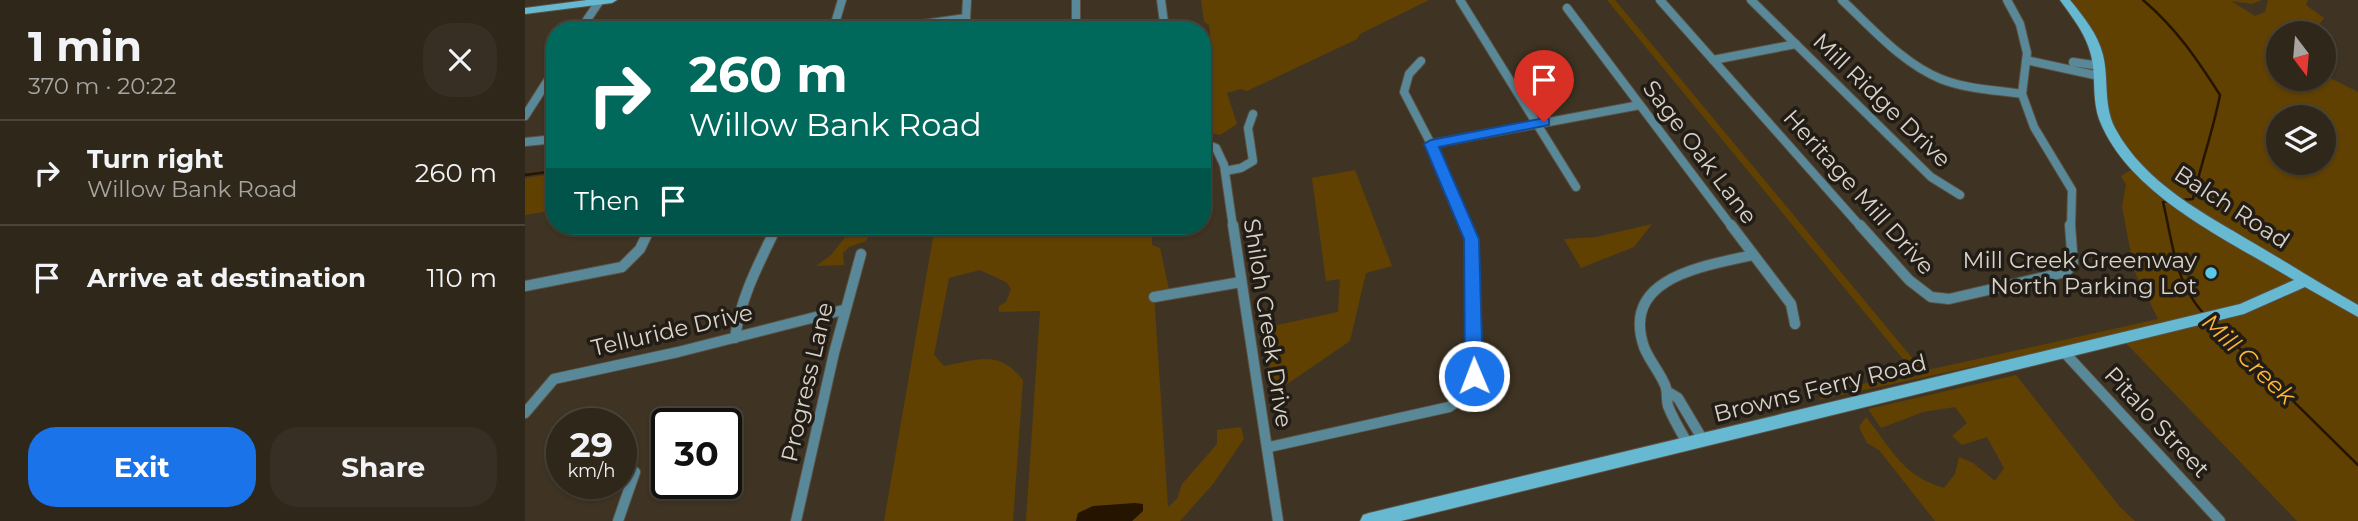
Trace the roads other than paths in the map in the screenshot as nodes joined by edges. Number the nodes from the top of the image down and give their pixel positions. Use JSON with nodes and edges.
{"nodes":[{"id":1,"x":612,"y":0,"type":"edge"},
{"id":2,"x":842,"y":0,"type":"edge"},
{"id":3,"x":967,"y":0,"type":"edge"},
{"id":4,"x":1076,"y":0,"type":"edge"},
{"id":5,"x":1161,"y":0,"type":"edge"},
{"id":6,"x":1460,"y":0,"type":"edge"},
{"id":7,"x":1660,"y":0,"type":"edge"},
{"id":8,"x":1751,"y":0,"type":"edge"},
{"id":9,"x":1842,"y":0,"type":"edge"},
{"id":10,"x":2007,"y":0,"type":"edge"},
{"id":11,"x":2065,"y":0,"type":"edge"},
{"id":12,"x":599,"y":2,"type":"edge"},
{"id":13,"x":1567,"y":8,"type":"dead end"},
{"id":14,"x":525,"y":11,"type":"edge"},
{"id":15,"x":966,"y":18,"type":"junction"},
{"id":16,"x":586,"y":21,"type":"edge"},
{"id":17,"x":836,"y":21,"type":"edge"},
{"id":18,"x":945,"y":21,"type":"edge"},
{"id":19,"x":967,"y":21,"type":"edge"},
{"id":20,"x":1076,"y":21,"type":"edge"},
{"id":21,"x":1164,"y":21,"type":"edge"},
{"id":22,"x":1796,"y":44,"type":"junction"},
{"id":23,"x":2027,"y":57,"type":"junction"},
{"id":24,"x":1713,"y":60,"type":"junction"},
{"id":25,"x":1421,"y":61,"type":"dead end"},
{"id":26,"x":2100,"y":71,"type":"junction"},
{"id":27,"x":546,"y":83,"type":"edge"},
{"id":28,"x":2022,"y":94,"type":"junction"},
{"id":29,"x":1640,"y":105,"type":"junction"},
{"id":30,"x":1253,"y":114,"type":"dead end"},
{"id":31,"x":525,"y":116,"type":"edge"},
{"id":32,"x":1537,"y":124,"type":"junction"},
{"id":33,"x":545,"y":140,"type":"dead end"},
{"id":34,"x":525,"y":142,"type":"edge"},
{"id":35,"x":1431,"y":144,"type":"junction"},
{"id":36,"x":1211,"y":146,"type":"edge"},
{"id":37,"x":1225,"y":171,"type":"junction"},
{"id":38,"x":1577,"y":187,"type":"dead end"},
{"id":39,"x":1960,"y":195,"type":"dead end"},
{"id":40,"x":648,"y":235,"type":"edge"},
{"id":41,"x":773,"y":235,"type":"edge"},
{"id":42,"x":861,"y":254,"type":"dead end"},
{"id":43,"x":1753,"y":254,"type":"junction"},
{"id":44,"x":2275,"y":263,"type":"junction"},
{"id":45,"x":2305,"y":281,"type":"junction"},
{"id":46,"x":1241,"y":282,"type":"junction"},
{"id":47,"x":525,"y":286,"type":"edge"},
{"id":48,"x":2279,"y":294,"type":"junction"},
{"id":49,"x":1154,"y":298,"type":"dead end"},
{"id":50,"x":2343,"y":304,"type":"junction"},
{"id":51,"x":843,"y":310,"type":"junction"},
{"id":52,"x":2358,"y":312,"type":"edge"},
{"id":53,"x":1795,"y":324,"type":"dead end"},
{"id":54,"x":735,"y":338,"type":"junction"},
{"id":55,"x":2064,"y":352,"type":"junction"},
{"id":56,"x":525,"y":413,"type":"edge"},
{"id":57,"x":1695,"y":442,"type":"junction"},
{"id":58,"x":1269,"y":447,"type":"junction"},
{"id":59,"x":625,"y":499,"type":"edge"},
{"id":60,"x":1391,"y":518,"type":"edge"},
{"id":61,"x":618,"y":521,"type":"edge"},
{"id":62,"x":796,"y":521,"type":"edge"},
{"id":63,"x":1278,"y":521,"type":"edge"},
{"id":64,"x":1369,"y":521,"type":"edge"},
{"id":65,"x":2220,"y":521,"type":"edge"}],
"edges":[{"from":1,"to":12,"type":"street"},
{"from":2,"to":17,"type":"street"},
{"from":3,"to":15,"type":"street"},
{"from":4,"to":20,"type":"street"},
{"from":5,"to":21,"type":"street"},
{"from":6,"to":32,"type":"street"},
{"from":7,"to":24,"type":"street","name":"Heritage Mill Drive"},
{"from":8,"to":22,"type":"street","name":"Mill Ridge Drive"},
{"from":9,"to":28,"type":"street"},
{"from":10,"to":23,"type":"street","name":"Heritage Mill Drive"},
{"from":11,"to":26,"type":"street","name":"Balch Road"},
{"from":12,"to":14,"type":"street"},
{"from":12,"to":16,"type":"street"},
{"from":13,"to":29,"type":"street","name":"Sage Oak Lane"},
{"from":15,"to":18,"type":"street"},
{"from":15,"to":19,"type":"street"},
{"from":22,"to":24,"type":"street"},
{"from":22,"to":39,"type":"street","name":"Mill Ridge Drive"},
{"from":23,"to":26,"type":"street"},
{"from":23,"to":28,"type":"street","name":"Heritage Mill Drive"},
{"from":24,"to":28,"type":"street","name":"Heritage Mill Drive"},
{"from":25,"to":35,"type":"street"},
{"from":26,"to":44,"type":"street","name":"Balch Road"},
{"from":27,"to":31,"type":"street"},
{"from":29,"to":32,"type":"street"},
{"from":29,"to":43,"type":"street","name":"Sage Oak Lane"},
{"from":30,"to":37,"type":"street"},
{"from":32,"to":35,"type":"street"},
{"from":32,"to":38,"type":"street"},
{"from":33,"to":34,"type":"street"},
{"from":35,"to":58,"type":"street"},
{"from":36,"to":37,"type":"street","name":"Shiloh Creek Drive"},
{"from":37,"to":46,"type":"street","name":"Shiloh Creek Drive"},
{"from":40,"to":47,"type":"street"},
{"from":41,"to":54,"type":"street"},
{"from":42,"to":51,"type":"street","name":"Progress Lane"},
{"from":43,"to":53,"type":"street","name":"Sage Oak Lane"},
{"from":43,"to":57,"type":"street"},
{"from":44,"to":45,"type":"street","name":"Balch Road"},
{"from":44,"to":48,"type":"street"},
{"from":45,"to":48,"type":"street","name":"Browns Ferry Road"},
{"from":45,"to":50,"type":"street","name":"Balch Road"},
{"from":46,"to":49,"type":"street"},
{"from":46,"to":58,"type":"street","name":"Shiloh Creek Drive"},
{"from":48,"to":50,"type":"street","name":"Browns Ferry Road"},
{"from":48,"to":55,"type":"street","name":"Browns Ferry Road"},
{"from":50,"to":52,"type":"street","name":"Balch Road"},
{"from":51,"to":54,"type":"street","name":"Telluride Drive"},
{"from":51,"to":62,"type":"street","name":"Progress Lane"},
{"from":54,"to":56,"type":"street","name":"Telluride Drive"},
{"from":55,"to":57,"type":"street","name":"Browns Ferry Road"},
{"from":55,"to":65,"type":"street","name":"Pitalo Street"},
{"from":57,"to":60,"type":"street","name":"Browns Ferry Road"},
{"from":58,"to":63,"type":"street","name":"Shiloh Creek Drive"},
{"from":59,"to":61,"type":"street"},
{"from":60,"to":64,"type":"street","name":"Browns Ferry Road"}]}
